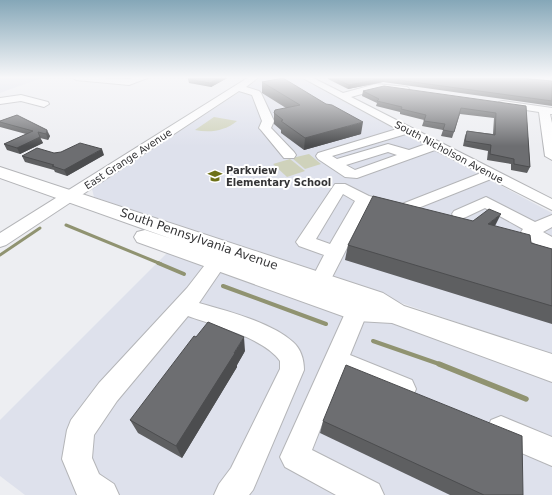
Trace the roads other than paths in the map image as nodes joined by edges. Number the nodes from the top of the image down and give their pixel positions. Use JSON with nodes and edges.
{"nodes":[{"id":1,"x":29,"y":100,"type":"edge"},
{"id":2,"x":219,"y":100,"type":"edge"},
{"id":3,"x":259,"y":100,"type":"edge"},
{"id":4,"x":350,"y":100,"type":"edge"},
{"id":5,"x":491,"y":102,"type":"edge"},
{"id":6,"x":44,"y":104,"type":"dead end"},
{"id":7,"x":548,"y":111,"type":"edge"},
{"id":8,"x":406,"y":130,"type":"junction"},
{"id":9,"x":436,"y":145,"type":"junction"},
{"id":10,"x":289,"y":155,"type":"dead end"},
{"id":11,"x":552,"y":156,"type":"edge"},
{"id":12,"x":0,"y":172,"type":"edge"},
{"id":13,"x":492,"y":174,"type":"junction"},
{"id":14,"x":0,"y":186,"type":"edge"},
{"id":15,"x":458,"y":188,"type":"junction"},
{"id":16,"x":364,"y":199,"type":"junction"},
{"id":17,"x":64,"y":200,"type":"junction"},
{"id":18,"x":484,"y":203,"type":"junction"},
{"id":19,"x":552,"y":205,"type":"edge"},
{"id":20,"x":460,"y":214,"type":"dead end"},
{"id":21,"x":552,"y":220,"type":"edge"},
{"id":22,"x":535,"y":229,"type":"junction"},
{"id":23,"x":0,"y":241,"type":"edge"},
{"id":24,"x":552,"y":245,"type":"edge"},
{"id":25,"x":335,"y":252,"type":"junction"},
{"id":26,"x":218,"y":262,"type":"junction"},
{"id":27,"x":320,"y":282,"type":"junction"},
{"id":28,"x":183,"y":306,"type":"junction"},
{"id":29,"x":357,"y":311,"type":"junction"},
{"id":30,"x":395,"y":313,"type":"junction"},
{"id":31,"x":336,"y":360,"type":"junction"},
{"id":32,"x":552,"y":368,"type":"edge"},
{"id":33,"x":422,"y":397,"type":"edge"},
{"id":34,"x":480,"y":421,"type":"edge"},
{"id":35,"x":552,"y":452,"type":"edge"},
{"id":36,"x":103,"y":495,"type":"edge"},
{"id":37,"x":230,"y":495,"type":"edge"},
{"id":38,"x":368,"y":495,"type":"edge"}],
"edges":[{"from":1,"to":6,"type":"street"},
{"from":2,"to":17,"type":"street","name":"East Grange Avenue"},
{"from":3,"to":10,"type":"street"},
{"from":4,"to":8,"type":"street","name":"South Nicholson Avenue"},
{"from":5,"to":7,"type":"street"},
{"from":7,"to":11,"type":"street"},
{"from":8,"to":9,"type":"street","name":"South Nicholson Avenue"},
{"from":8,"to":9,"type":"street"},
{"from":9,"to":13,"type":"street","name":"South Nicholson Avenue"},
{"from":12,"to":17,"type":"main road","name":"South Pennsylvania Avenue"},
{"from":13,"to":15,"type":"street"},
{"from":13,"to":19,"type":"street","name":"South Nicholson Avenue"},
{"from":14,"to":17,"type":"main road","name":"South Pennsylvania Avenue"},
{"from":15,"to":16,"type":"street"},
{"from":15,"to":18,"type":"street"},
{"from":16,"to":25,"type":"street"},
{"from":16,"to":25,"type":"street"},
{"from":17,"to":23,"type":"street","name":"East Grange Avenue"},
{"from":17,"to":26,"type":"main road","name":"South Pennsylvania Avenue"},
{"from":17,"to":27,"type":"main road","name":"South Pennsylvania Avenue"},
{"from":18,"to":20,"type":"street"},
{"from":18,"to":22,"type":"street"},
{"from":21,"to":22,"type":"street"},
{"from":22,"to":24,"type":"street"},
{"from":25,"to":27,"type":"street"},
{"from":26,"to":28,"type":"street"},
{"from":26,"to":29,"type":"main road","name":"South Pennsylvania Avenue"},
{"from":27,"to":30,"type":"main road","name":"South Pennsylvania Avenue"},
{"from":28,"to":36,"type":"street"},
{"from":28,"to":37,"type":"street"},
{"from":29,"to":30,"type":"main road","name":"South Pennsylvania Avenue"},
{"from":29,"to":31,"type":"street"},
{"from":30,"to":32,"type":"main road","name":"South Pennsylvania Avenue"},
{"from":31,"to":33,"type":"street"},
{"from":31,"to":38,"type":"street"},
{"from":34,"to":35,"type":"street"}]}
